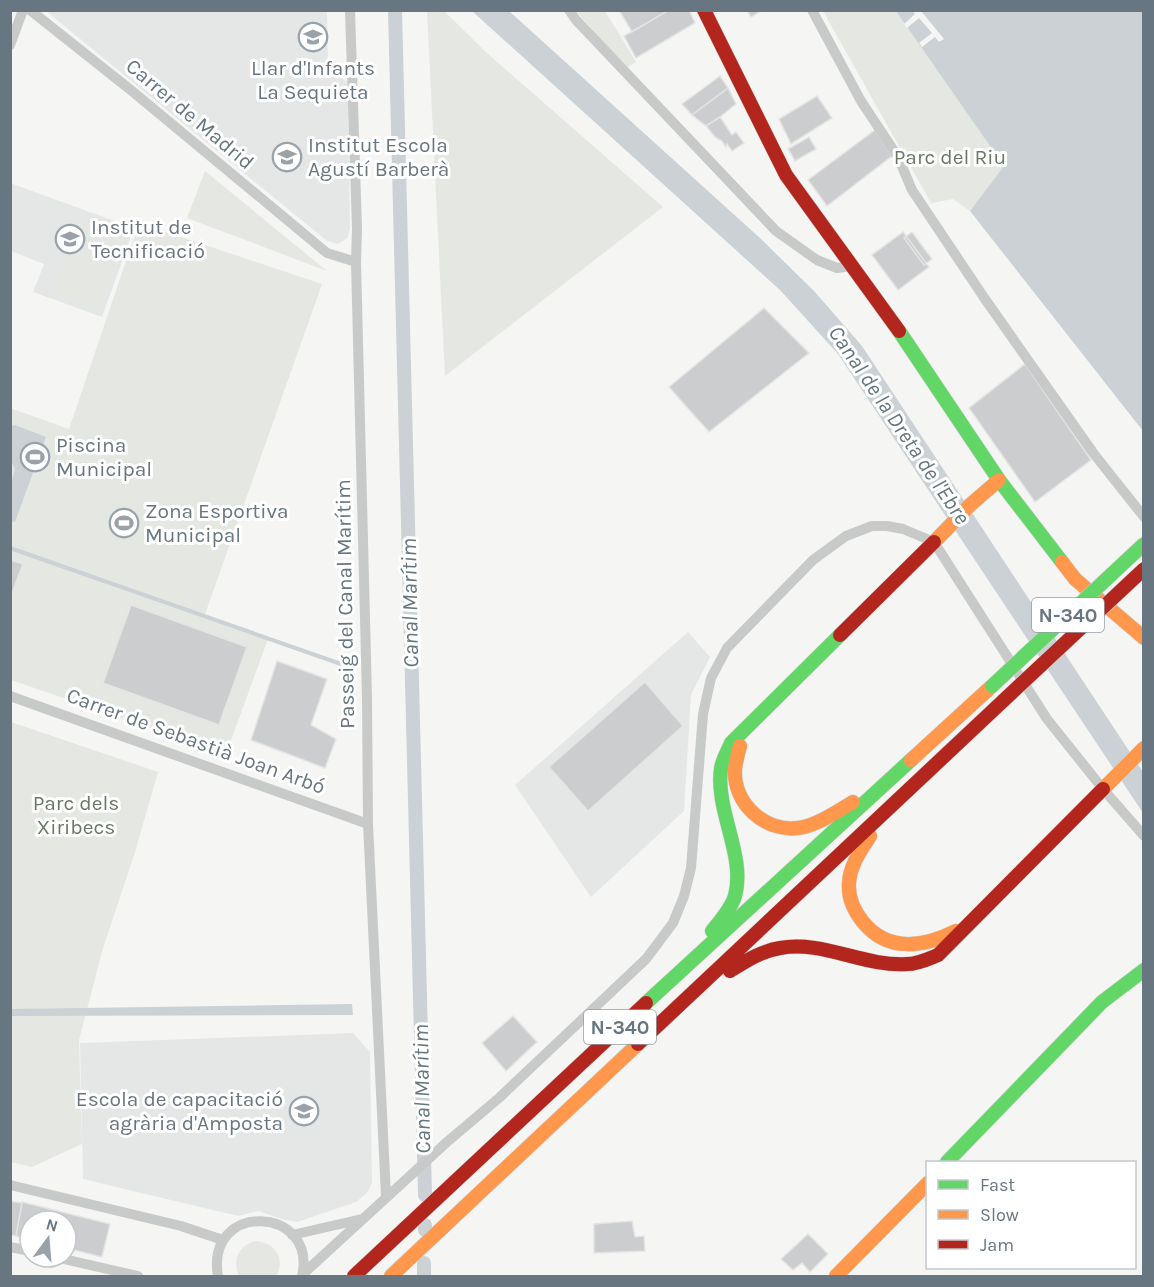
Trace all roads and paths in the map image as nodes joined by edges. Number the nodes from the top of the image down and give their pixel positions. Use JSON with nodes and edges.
{"nodes":[{"id":1,"x":23,"y":10,"type":"edge"},
{"id":2,"x":30,"y":10,"type":"edge"},
{"id":3,"x":350,"y":10,"type":"edge"},
{"id":4,"x":569,"y":10,"type":"edge"},
{"id":5,"x":704,"y":10,"type":"edge"},
{"id":6,"x":812,"y":10,"type":"edge"},
{"id":7,"x":10,"y":45,"type":"edge"},
{"id":8,"x":356,"y":262,"type":"junction"},
{"id":9,"x":853,"y":266,"type":"junction"},
{"id":10,"x":999,"y":480,"type":"junction"},
{"id":11,"x":1143,"y":517,"type":"edge"},
{"id":12,"x":934,"y":542,"type":"junction"},
{"id":13,"x":1143,"y":544,"type":"edge"},
{"id":14,"x":1143,"y":569,"type":"edge"},
{"id":15,"x":1143,"y":638,"type":"edge"},
{"id":16,"x":10,"y":696,"type":"edge"},
{"id":17,"x":754,"y":720,"type":"junction"},
{"id":18,"x":1143,"y":748,"type":"edge"},
{"id":19,"x":889,"y":780,"type":"junction"},
{"id":20,"x":1106,"y":785,"type":"junction"},
{"id":21,"x":887,"y":810,"type":"junction"},
{"id":22,"x":368,"y":824,"type":"junction"},
{"id":23,"x":1143,"y":836,"type":"edge"},
{"id":24,"x":969,"y":924,"type":"junction"},
{"id":25,"x":688,"y":964,"type":"junction"},
{"id":26,"x":1143,"y":970,"type":"edge"},
{"id":27,"x":661,"y":1023,"type":"junction"},
{"id":28,"x":948,"y":1161,"type":"edge"},
{"id":29,"x":926,"y":1184,"type":"edge"},
{"id":30,"x":10,"y":1185,"type":"edge"},
{"id":31,"x":387,"y":1196,"type":"junction"},
{"id":32,"x":364,"y":1219,"type":"junction"},
{"id":33,"x":292,"y":1234,"type":"junction"},
{"id":34,"x":223,"y":1240,"type":"junction"},
{"id":35,"x":78,"y":1262,"type":"edge"},
{"id":36,"x":302,"y":1275,"type":"edge"},
{"id":37,"x":138,"y":1276,"type":"edge"},
{"id":38,"x":218,"y":1276,"type":"edge"},
{"id":39,"x":354,"y":1276,"type":"edge"},
{"id":40,"x":391,"y":1276,"type":"edge"},
{"id":41,"x":836,"y":1276,"type":"edge"}],
"edges":[{"from":1,"to":7,"type":"street"},
{"from":2,"to":8,"type":"street","name":"Carrer de Madrid"},
{"from":3,"to":8,"type":"street","name":"Passeig del Canal Marítim"},
{"from":4,"to":9,"type":"street"},
{"from":5,"to":9,"type":"main road"},
{"from":6,"to":11,"type":"street"},
{"from":8,"to":22,"type":"street","name":"Passeig del Canal Marítim"},
{"from":9,"to":10,"type":"main road"},
{"from":10,"to":12,"type":"main road"},
{"from":10,"to":15,"type":"main road"},
{"from":12,"to":17,"type":"main road"},
{"from":12,"to":20,"type":"street"},
{"from":12,"to":31,"type":"street"},
{"from":13,"to":19,"type":"main road","number":"N-340","bridge":true},
{"from":14,"to":21,"type":"main road","number":"N-340","bridge":true},
{"from":16,"to":22,"type":"street","name":"Carrer de Sebastià Joan Arbó"},
{"from":17,"to":19,"type":"main road"},
{"from":17,"to":25,"type":"main road"},
{"from":18,"to":20,"type":"main road"},
{"from":19,"to":25,"type":"main road","number":"N-340"},
{"from":20,"to":23,"type":"street"},
{"from":20,"to":24,"type":"main road"},
{"from":21,"to":24,"type":"main road"},
{"from":21,"to":27,"type":"main road","number":"N-340"},
{"from":22,"to":31,"type":"street","name":"Passeig del Canal Marítim"},
{"from":24,"to":27,"type":"main road"},
{"from":25,"to":39,"type":"main road","number":"N-340"},
{"from":26,"to":28,"type":"main road"},
{"from":27,"to":40,"type":"main road","number":"N-340"},
{"from":29,"to":41,"type":"main road"},
{"from":30,"to":34,"type":"street"},
{"from":31,"to":32,"type":"street"},
{"from":32,"to":33,"type":"street"},
{"from":32,"to":36,"type":"street"},
{"from":33,"to":34,"type":"street"},
{"from":33,"to":36,"type":"street"},
{"from":34,"to":38,"type":"street"},
{"from":35,"to":37,"type":"street"}]}
